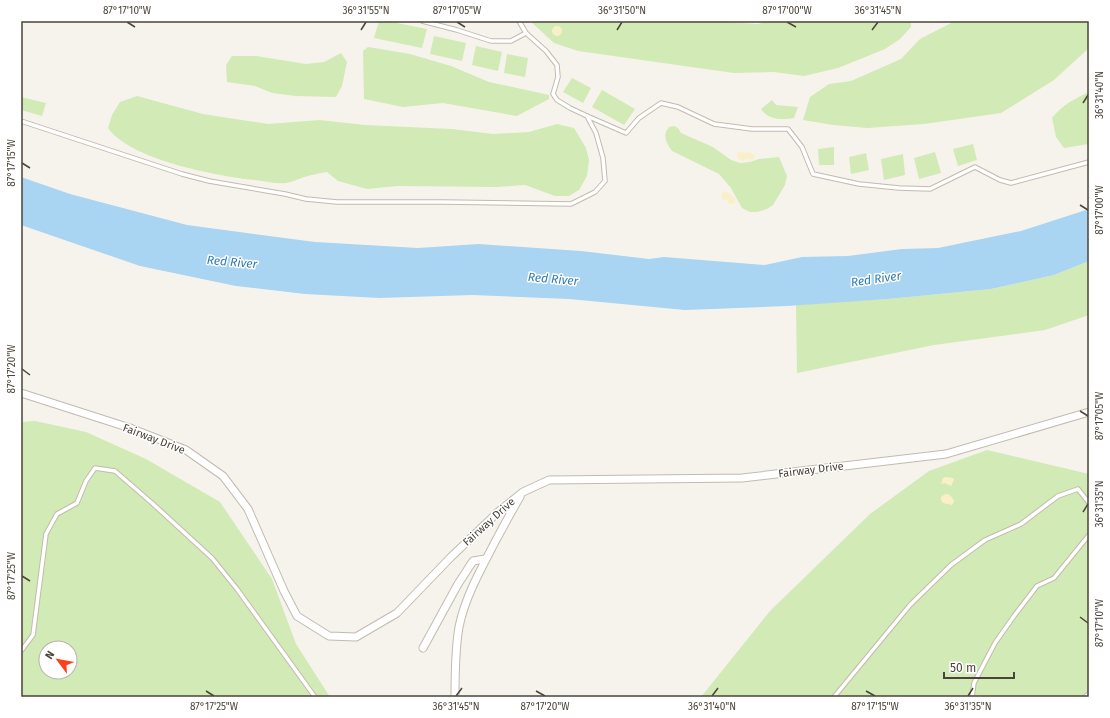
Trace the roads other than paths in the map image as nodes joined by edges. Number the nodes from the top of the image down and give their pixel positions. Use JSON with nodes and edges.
{"nodes":[{"id":1,"x":422,"y":21,"type":"edge"},
{"id":2,"x":519,"y":21,"type":"edge"},
{"id":3,"x":526,"y":33,"type":"junction"},
{"id":4,"x":587,"y":116,"type":"junction"},
{"id":5,"x":21,"y":121,"type":"edge"},
{"id":6,"x":1089,"y":162,"type":"edge"},
{"id":7,"x":21,"y":394,"type":"edge"},
{"id":8,"x":1089,"y":412,"type":"edge"},
{"id":9,"x":523,"y":492,"type":"junction"},
{"id":10,"x":1089,"y":503,"type":"edge"},
{"id":11,"x":1089,"y":535,"type":"edge"},
{"id":12,"x":485,"y":559,"type":"junction"},
{"id":13,"x":423,"y":648,"type":"dead end"},
{"id":14,"x":21,"y":651,"type":"edge"},
{"id":15,"x":1089,"y":694,"type":"edge"},
{"id":16,"x":315,"y":697,"type":"edge"},
{"id":17,"x":455,"y":697,"type":"edge"},
{"id":18,"x":834,"y":697,"type":"edge"},
{"id":19,"x":972,"y":697,"type":"edge"},
{"id":20,"x":1085,"y":697,"type":"edge"}],
"edges":[{"from":1,"to":3,"type":"lane"},
{"from":2,"to":3,"type":"lane"},
{"from":3,"to":4,"type":"lane"},
{"from":4,"to":5,"type":"lane"},
{"from":4,"to":6,"type":"lane"},
{"from":7,"to":9,"type":"street","name":"Fairway Drive"},
{"from":8,"to":9,"type":"street","name":"Fairway Drive"},
{"from":9,"to":12,"type":"street"},
{"from":10,"to":18,"type":"lane"},
{"from":11,"to":19,"type":"lane"},
{"from":12,"to":13,"type":"street"},
{"from":12,"to":17,"type":"street"},
{"from":14,"to":16,"type":"lane"},
{"from":15,"to":20,"type":"lane"}]}
